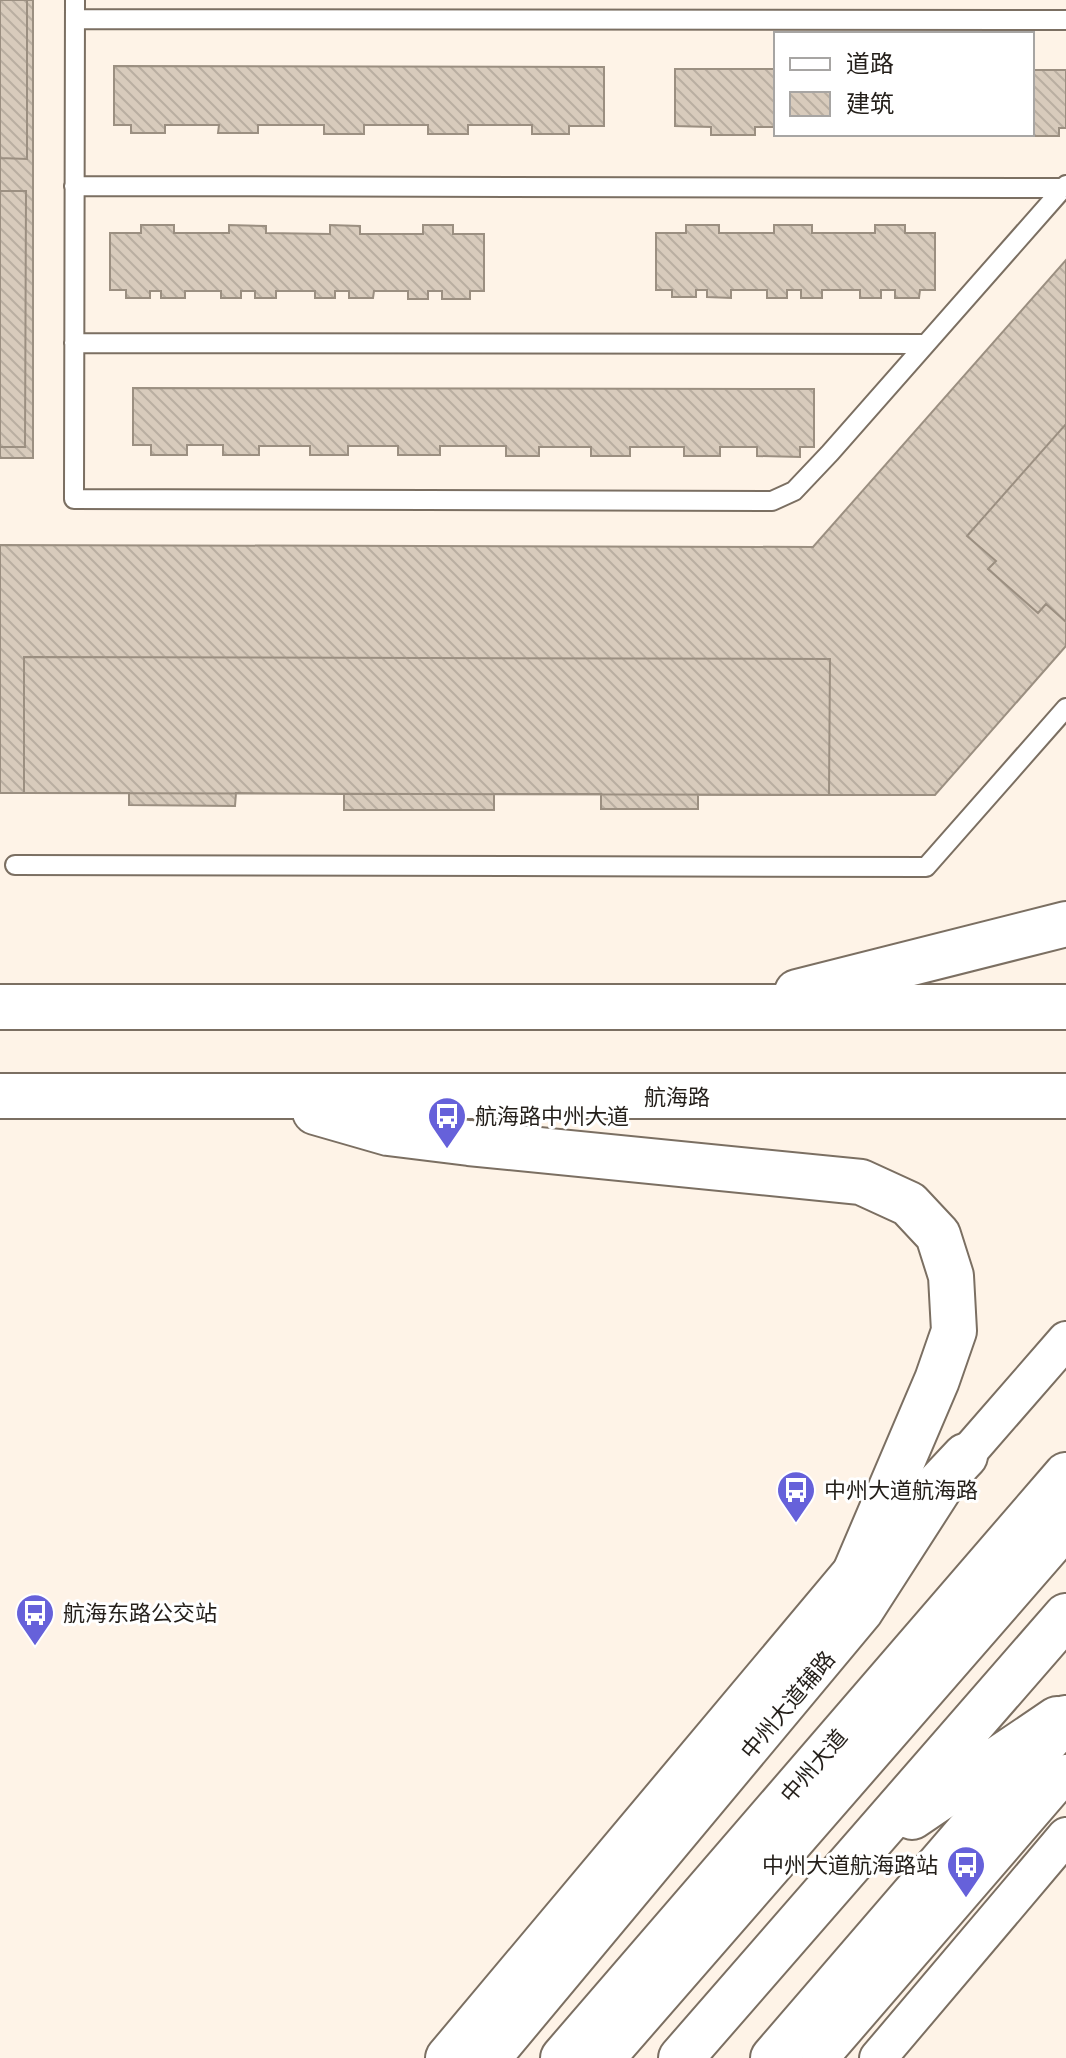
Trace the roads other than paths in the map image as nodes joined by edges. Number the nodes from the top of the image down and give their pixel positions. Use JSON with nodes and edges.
{"nodes":[{"id":1,"x":75,"y":10,"type":"edge"},
{"id":2,"x":1066,"y":20,"type":"edge"},
{"id":3,"x":74,"y":186,"type":"junction"},
{"id":4,"x":1065,"y":187,"type":"edge"},
{"id":5,"x":74,"y":343,"type":"junction"},
{"id":6,"x":926,"y":344,"type":"junction"},
{"id":7,"x":1066,"y":708,"type":"edge"},
{"id":8,"x":15,"y":865,"type":"dead end"},
{"id":9,"x":1066,"y":924,"type":"edge"},
{"id":10,"x":0,"y":1007,"type":"edge"},
{"id":11,"x":737,"y":1007,"type":"junction"},
{"id":12,"x":1066,"y":1007,"type":"edge"},
{"id":13,"x":0,"y":1096,"type":"edge"},
{"id":14,"x":1066,"y":1096,"type":"edge"},
{"id":15,"x":259,"y":1097,"type":"junction"},
{"id":16,"x":1066,"y":1340,"type":"edge"},
{"id":17,"x":965,"y":1456,"type":"junction"},
{"id":18,"x":1066,"y":1475,"type":"edge"},
{"id":19,"x":1066,"y":1525,"type":"edge"},
{"id":20,"x":854,"y":1574,"type":"junction"},
{"id":21,"x":1066,"y":1616,"type":"edge"},
{"id":22,"x":1066,"y":1715,"type":"edge"},
{"id":23,"x":1066,"y":1773,"type":"edge"},
{"id":24,"x":1066,"y":1836,"type":"edge"},
{"id":25,"x":860,"y":1852,"type":"junction"},
{"id":26,"x":448,"y":2058,"type":"edge"},
{"id":27,"x":493,"y":2058,"type":"edge"},
{"id":28,"x":563,"y":2058,"type":"edge"},
{"id":29,"x":602,"y":2058,"type":"edge"},
{"id":30,"x":681,"y":2058,"type":"edge"},
{"id":31,"x":773,"y":2058,"type":"edge"},
{"id":32,"x":820,"y":2058,"type":"edge"},
{"id":33,"x":878,"y":2058,"type":"edge"}],
"edges":[{"from":1,"to":2,"type":"lane"},
{"from":1,"to":3,"type":"lane"},
{"from":3,"to":4,"type":"lane"},
{"from":3,"to":5,"type":"lane"},
{"from":4,"to":6,"type":"lane"},
{"from":5,"to":6,"type":"lane"},
{"from":5,"to":6,"type":"lane"},
{"from":7,"to":8,"type":"lane"},
{"from":9,"to":11,"type":"main road"},
{"from":10,"to":11,"type":"main road"},
{"from":11,"to":12,"type":"main road"},
{"from":13,"to":15,"type":"main road","name":"航海路"},
{"from":14,"to":15,"type":"main road","name":"航海路"},
{"from":15,"to":20,"type":"main road"},
{"from":16,"to":17,"type":"street","name":"中州大道辅路"},
{"from":17,"to":20,"type":"main road"},
{"from":17,"to":27,"type":"street","name":"中州大道辅路"},
{"from":18,"to":28,"type":"main road","name":"中州大道"},
{"from":19,"to":29,"type":"main road","name":"中州大道"},
{"from":20,"to":26,"type":"main road"},
{"from":21,"to":25,"type":"main road"},
{"from":22,"to":25,"type":"main road"},
{"from":22,"to":31,"type":"main road"},
{"from":23,"to":32,"type":"street"},
{"from":24,"to":33,"type":"street"},
{"from":25,"to":30,"type":"main road"}]}
